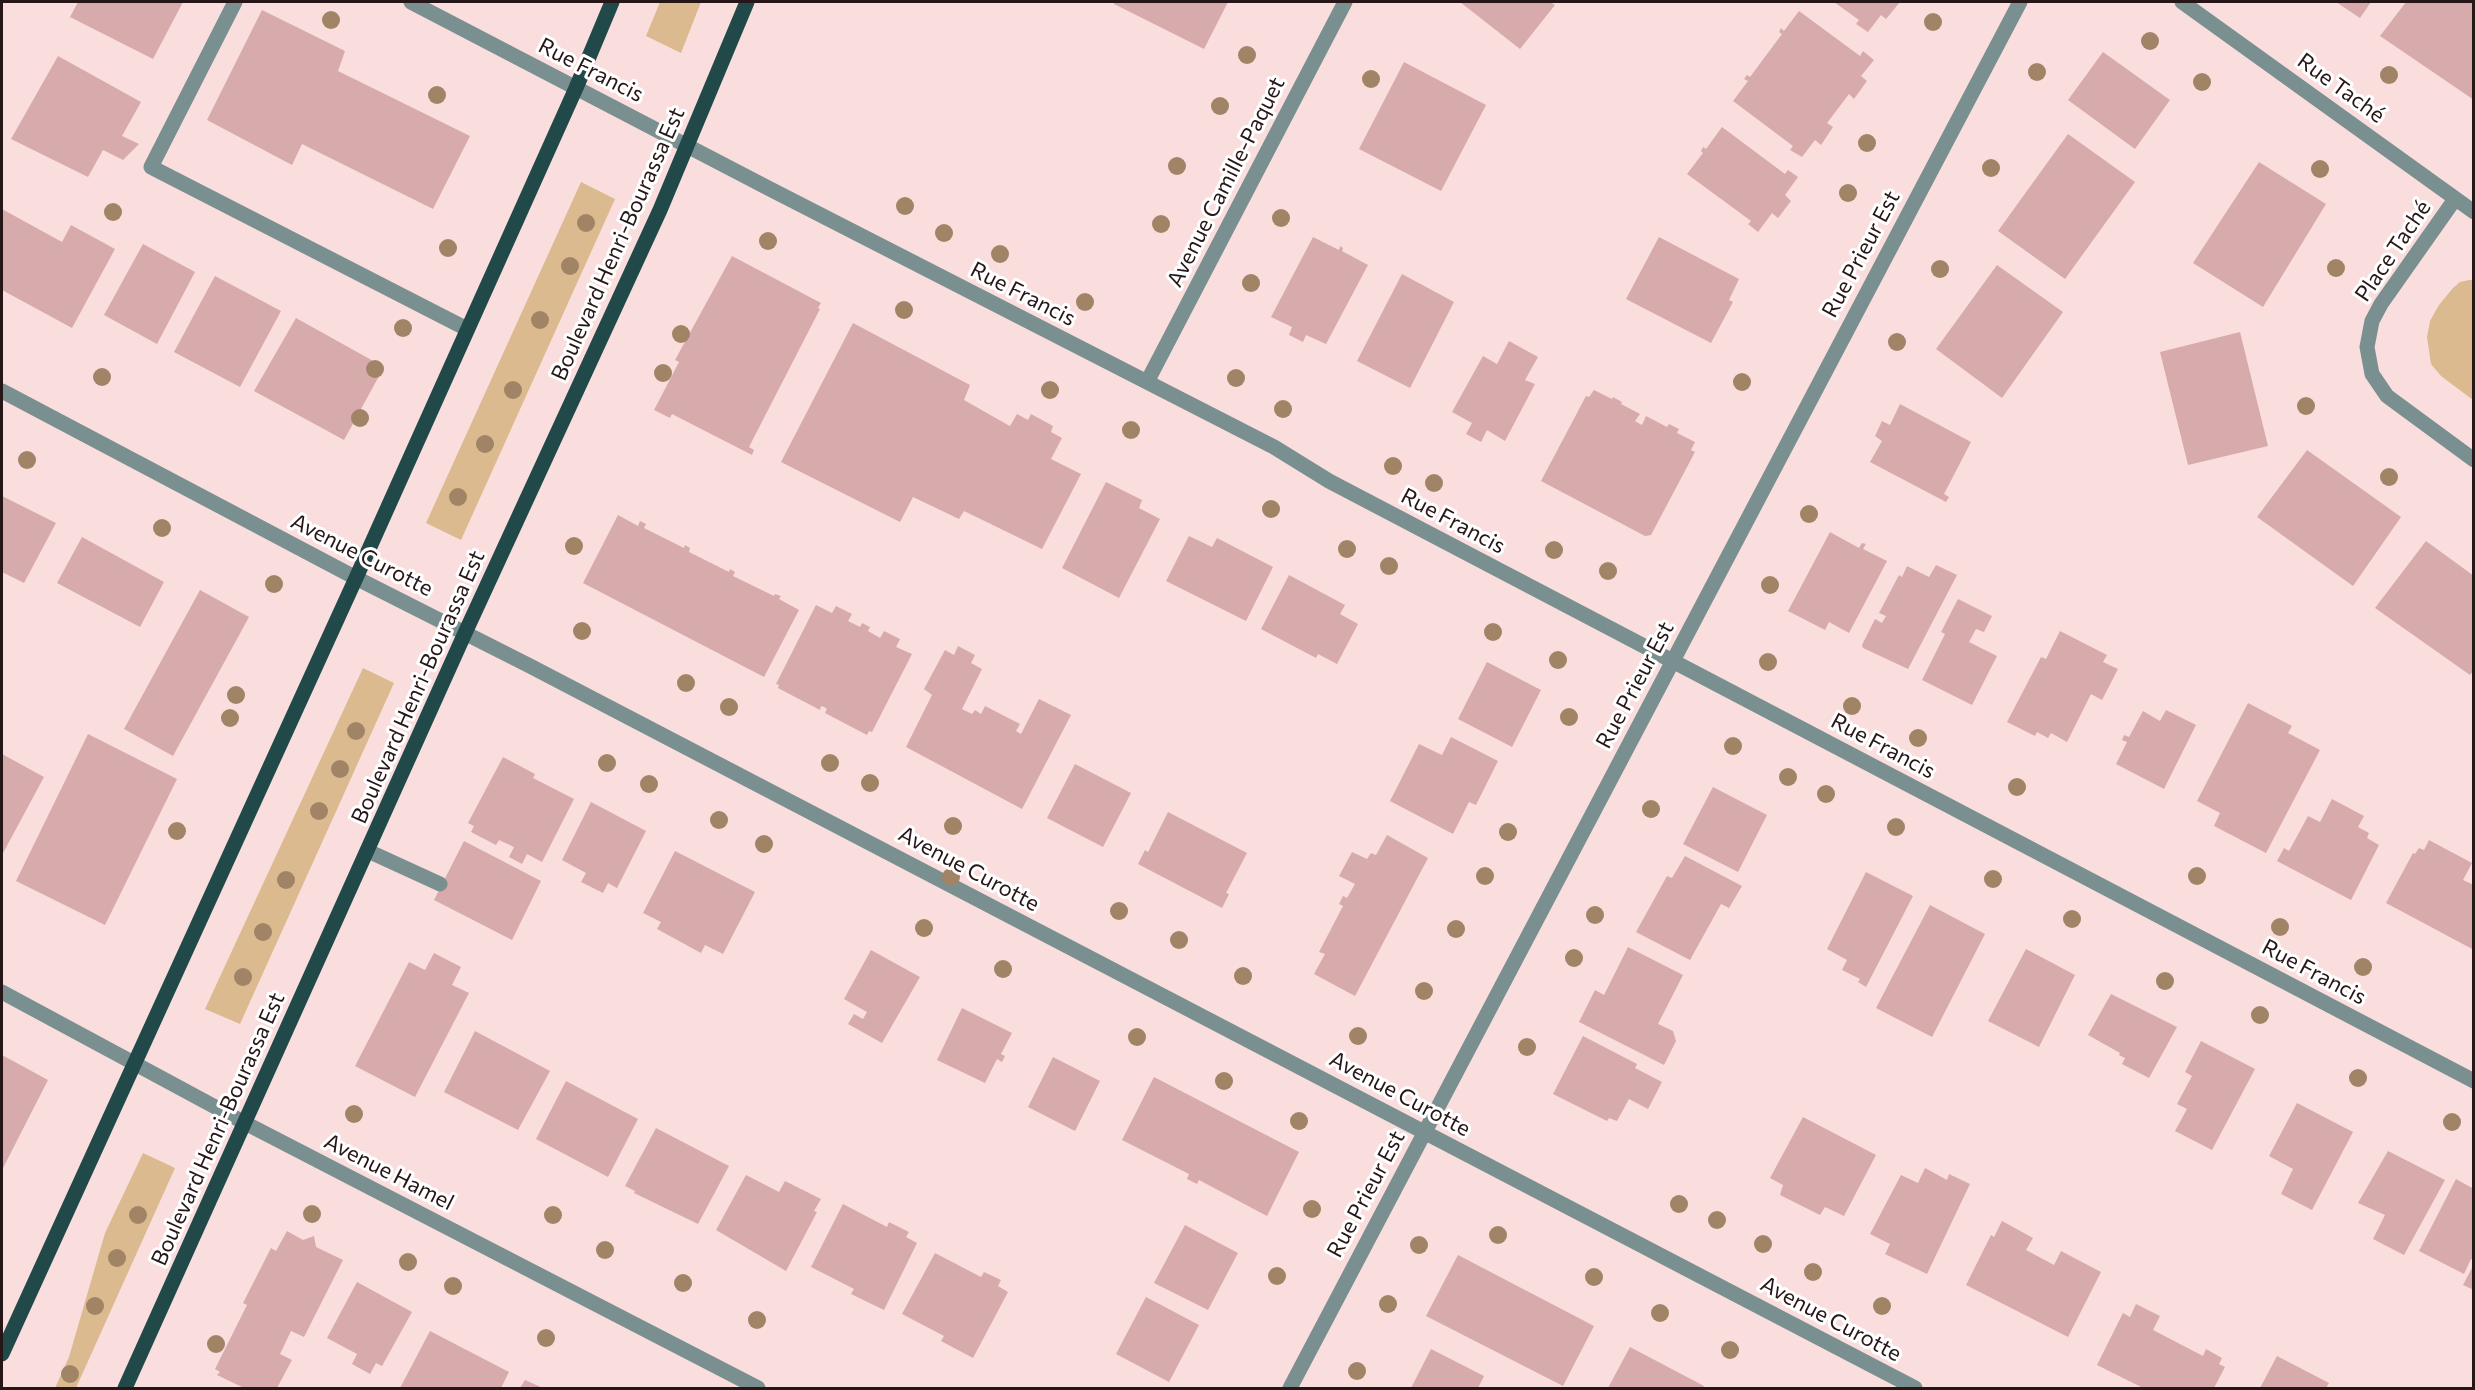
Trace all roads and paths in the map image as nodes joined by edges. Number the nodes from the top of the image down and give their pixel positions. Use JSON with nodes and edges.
{"nodes":[{"id":1,"x":235,"y":2,"type":"edge"},
{"id":2,"x":411,"y":2,"type":"edge"},
{"id":3,"x":612,"y":2,"type":"edge"},
{"id":4,"x":747,"y":2,"type":"edge"},
{"id":5,"x":1346,"y":2,"type":"edge"},
{"id":6,"x":2020,"y":2,"type":"edge"},
{"id":7,"x":2182,"y":2,"type":"edge"},
{"id":8,"x":576,"y":88,"type":"junction"},
{"id":9,"x":688,"y":146,"type":"junction"},
{"id":10,"x":2455,"y":199,"type":"junction"},
{"id":11,"x":2474,"y":212,"type":"edge"},
{"id":12,"x":467,"y":329,"type":"junction"},
{"id":13,"x":1147,"y":382,"type":"junction"},
{"id":14,"x":2,"y":391,"type":"edge"},
{"id":15,"x":2474,"y":460,"type":"edge"},
{"id":16,"x":356,"y":578,"type":"junction"},
{"id":17,"x":465,"y":633,"type":"junction"},
{"id":18,"x":1673,"y":661,"type":"junction"},
{"id":19,"x":368,"y":851,"type":"junction"},
{"id":20,"x":440,"y":884,"type":"dead end"},
{"id":21,"x":2,"y":992,"type":"edge"},
{"id":22,"x":135,"y":1063,"type":"junction"},
{"id":23,"x":2474,"y":1081,"type":"edge"},
{"id":24,"x":245,"y":1123,"type":"junction"},
{"id":25,"x":1424,"y":1132,"type":"junction"},
{"id":26,"x":2,"y":1354,"type":"edge"},
{"id":27,"x":125,"y":1389,"type":"edge"},
{"id":28,"x":758,"y":1389,"type":"edge"},
{"id":29,"x":1290,"y":1389,"type":"edge"},
{"id":30,"x":1916,"y":1389,"type":"edge"}],
"edges":[{"from":1,"to":12,"type":"street"},
{"from":2,"to":8,"type":"street","name":"Rue Francis"},
{"from":3,"to":8,"type":"main road"},
{"from":4,"to":9,"type":"main road","name":"Boulevard Henri-Bourassa Est"},
{"from":5,"to":13,"type":"street","name":"Avenue Camille-Paquet"},
{"from":6,"to":18,"type":"street","name":"Rue Prieur Est"},
{"from":7,"to":10,"type":"street","name":"Rue Taché"},
{"from":8,"to":9,"type":"street","name":"Rue Francis"},
{"from":8,"to":12,"type":"main road"},
{"from":9,"to":13,"type":"street","name":"Rue Francis"},
{"from":9,"to":17,"type":"main road","name":"Boulevard Henri-Bourassa Est"},
{"from":10,"to":11,"type":"street","name":"Rue Taché"},
{"from":10,"to":15,"type":"street","name":"Place Taché"},
{"from":12,"to":16,"type":"main road"},
{"from":13,"to":18,"type":"street","name":"Rue Francis"},
{"from":14,"to":16,"type":"street","name":"Avenue Curotte"},
{"from":16,"to":17,"type":"street","name":"Avenue Curotte"},
{"from":16,"to":22,"type":"main road"},
{"from":17,"to":19,"type":"main road","name":"Boulevard Henri-Bourassa Est"},
{"from":17,"to":25,"type":"street","name":"Avenue Curotte"},
{"from":18,"to":23,"type":"street","name":"Rue Francis"},
{"from":18,"to":25,"type":"street","name":"Rue Prieur Est"},
{"from":19,"to":20,"type":"street"},
{"from":19,"to":24,"type":"main road","name":"Boulevard Henri-Bourassa Est"},
{"from":21,"to":22,"type":"street","name":"Avenue Hamel"},
{"from":22,"to":24,"type":"street","name":"Avenue Hamel"},
{"from":22,"to":26,"type":"main road"},
{"from":24,"to":27,"type":"main road","name":"Boulevard Henri-Bourassa Est"},
{"from":24,"to":28,"type":"street","name":"Avenue Hamel"},
{"from":25,"to":29,"type":"street","name":"Rue Prieur Est"},
{"from":25,"to":30,"type":"street","name":"Avenue Curotte"}]}
